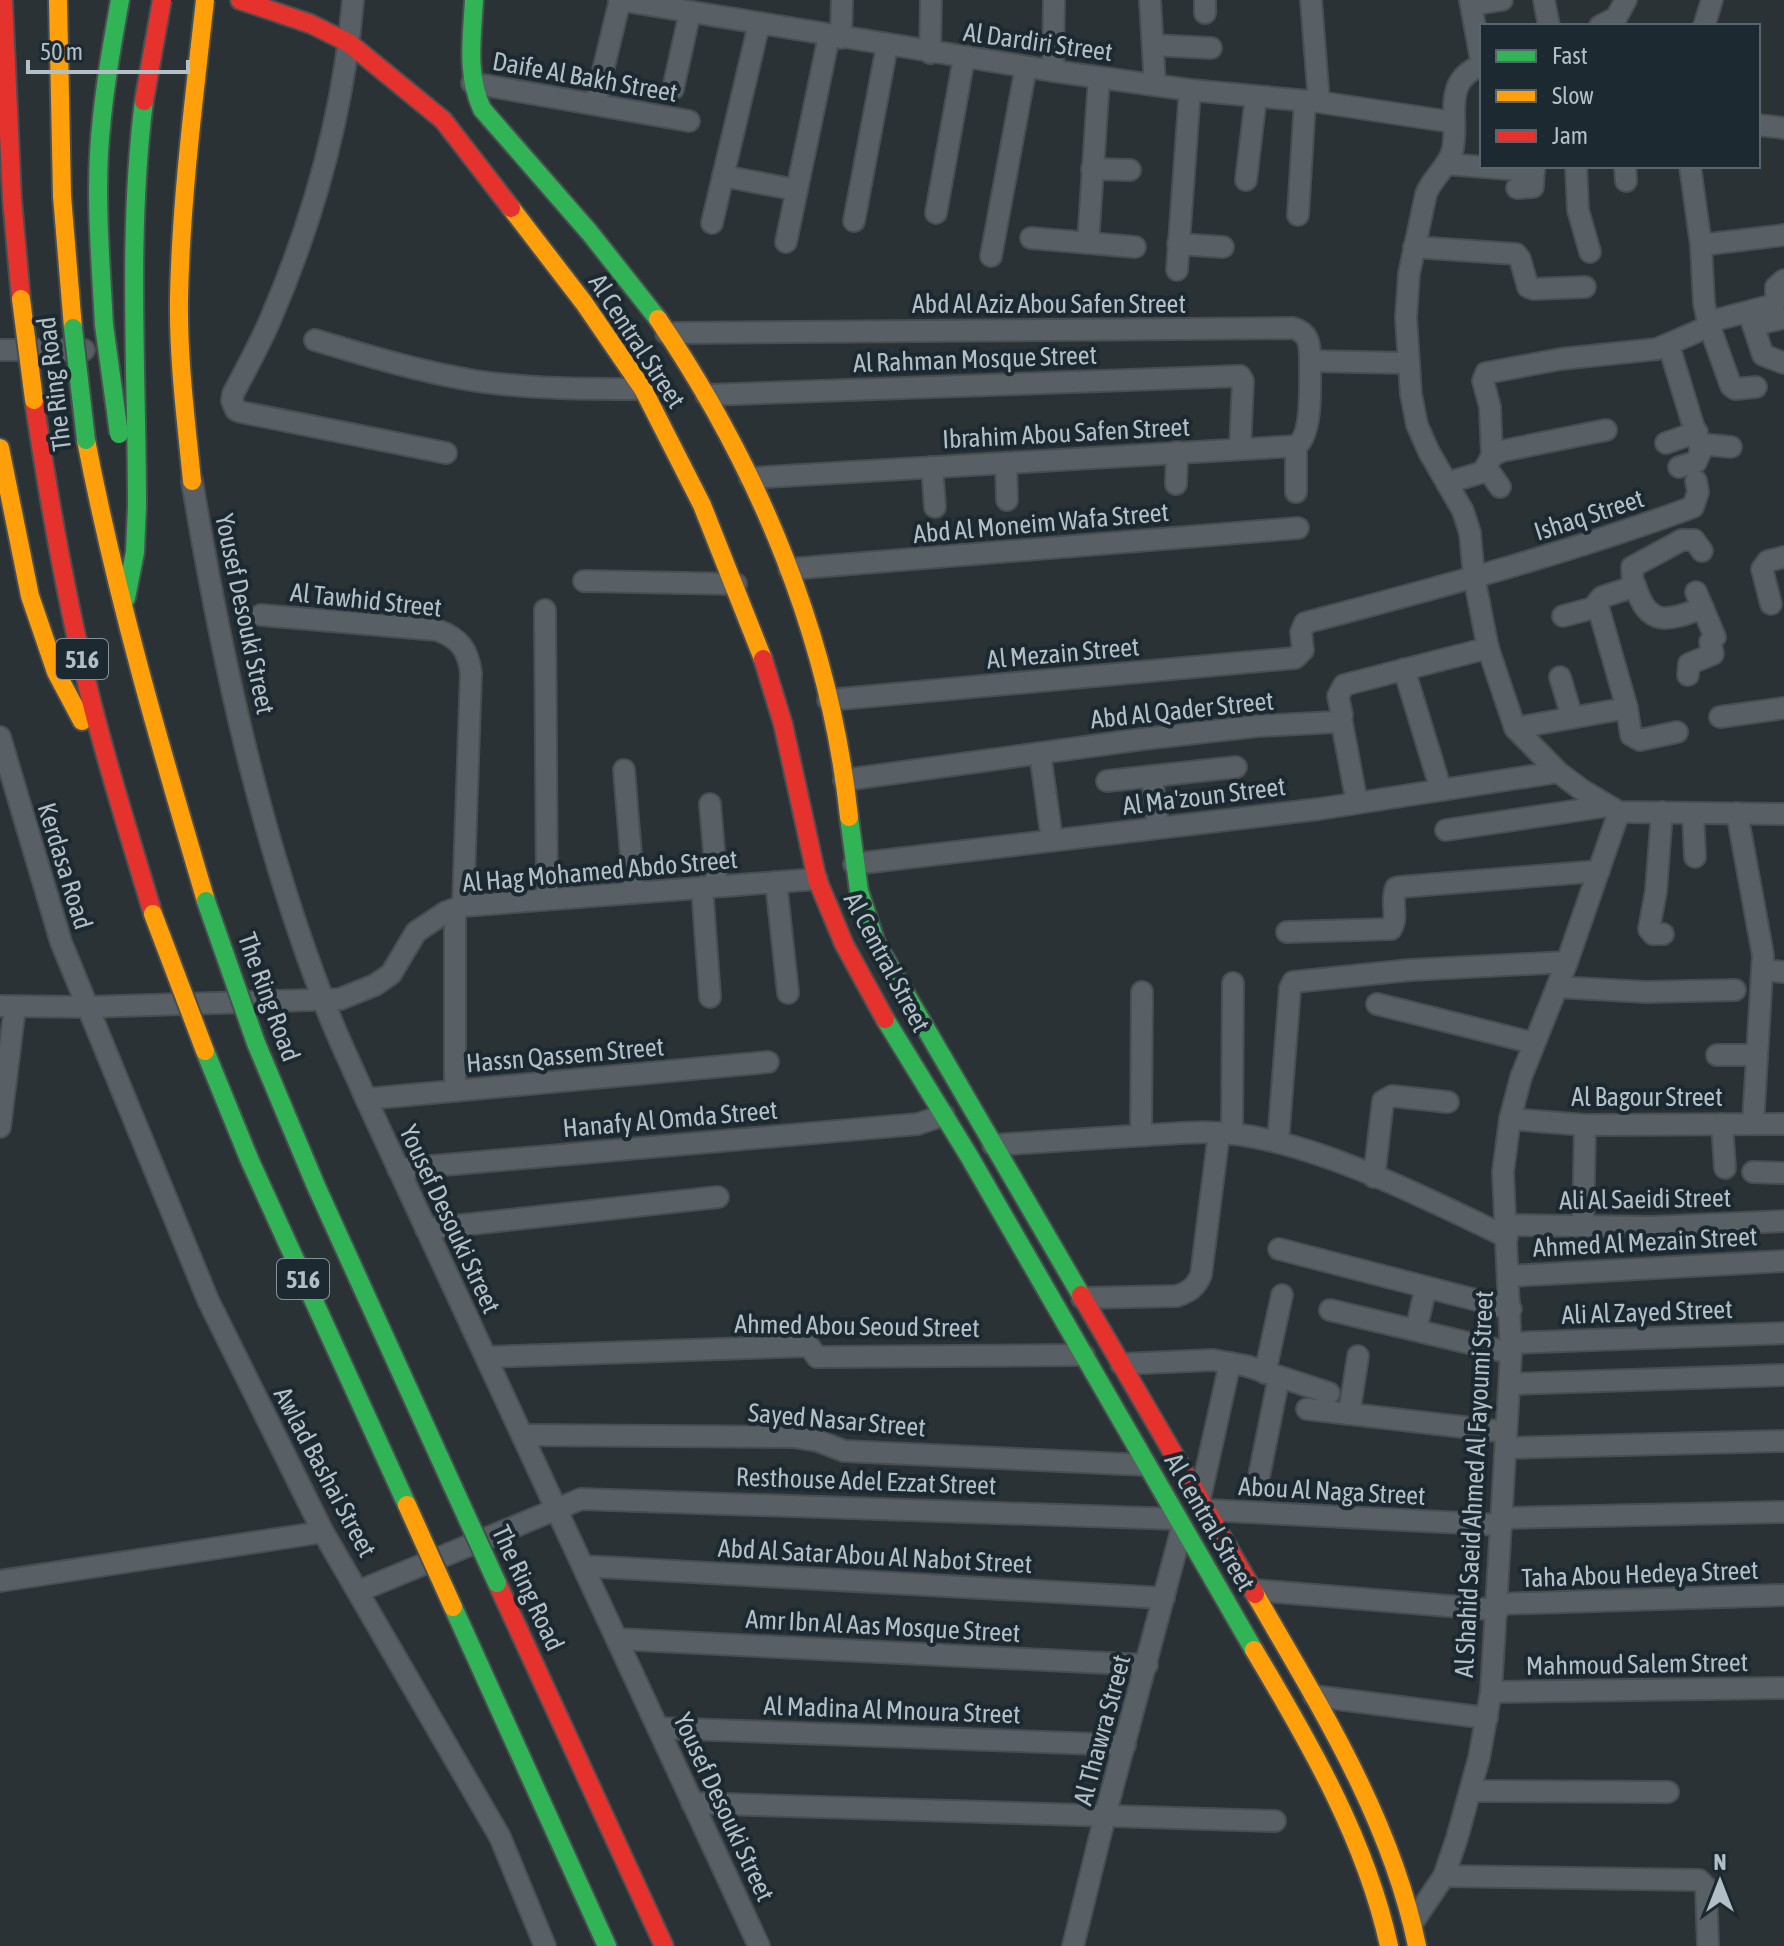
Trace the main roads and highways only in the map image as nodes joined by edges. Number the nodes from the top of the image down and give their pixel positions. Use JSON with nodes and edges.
{"nodes":[{"id":1,"x":3,"y":0,"type":"edge"},
{"id":2,"x":58,"y":0,"type":"edge"},
{"id":3,"x":120,"y":0,"type":"edge"},
{"id":4,"x":162,"y":0,"type":"edge"},
{"id":5,"x":205,"y":0,"type":"edge"},
{"id":6,"x":240,"y":0,"type":"edge"},
{"id":7,"x":474,"y":0,"type":"edge"},
{"id":8,"x":461,"y":103,"type":"junction"},
{"id":9,"x":0,"y":448,"type":"edge"},
{"id":10,"x":192,"y":481,"type":"road end"},
{"id":11,"x":137,"y":506,"type":"junction"},
{"id":12,"x":125,"y":604,"type":"junction"},
{"id":13,"x":111,"y":776,"type":"junction"},
{"id":14,"x":860,"y":894,"type":"junction"},
{"id":15,"x":826,"y":904,"type":"junction"},
{"id":16,"x":607,"y":1946,"type":"edge"},
{"id":17,"x":664,"y":1946,"type":"edge"},
{"id":18,"x":1389,"y":1946,"type":"edge"},
{"id":19,"x":1417,"y":1946,"type":"edge"}],
"edges":[{"from":1,"to":13,"type":"main road","name":"The Ring Road","number":"516","bridge":true},
{"from":2,"to":12,"type":"main road","name":"The Ring Road","number":"516","bridge":true},
{"from":3,"to":11,"type":"main road","bridge":true},
{"from":4,"to":11,"type":"main road","bridge":true},
{"from":5,"to":10,"type":"main road","bridge":true},
{"from":6,"to":8,"type":"main road","name":"Al Central Street"},
{"from":7,"to":8,"type":"main road"},
{"from":8,"to":14,"type":"main road","name":"Al Central Street"},
{"from":8,"to":15,"type":"main road","name":"Al Central Street"},
{"from":9,"to":13,"type":"main road"},
{"from":11,"to":12,"type":"main road"},
{"from":12,"to":17,"type":"main road","name":"The Ring Road","number":"516","bridge":true},
{"from":13,"to":16,"type":"main road","name":"The Ring Road","number":"516","bridge":true},
{"from":14,"to":15,"type":"main road"},
{"from":14,"to":19,"type":"main road","name":"Al Central Street"},
{"from":15,"to":18,"type":"main road","name":"Al Central Street"}]}
